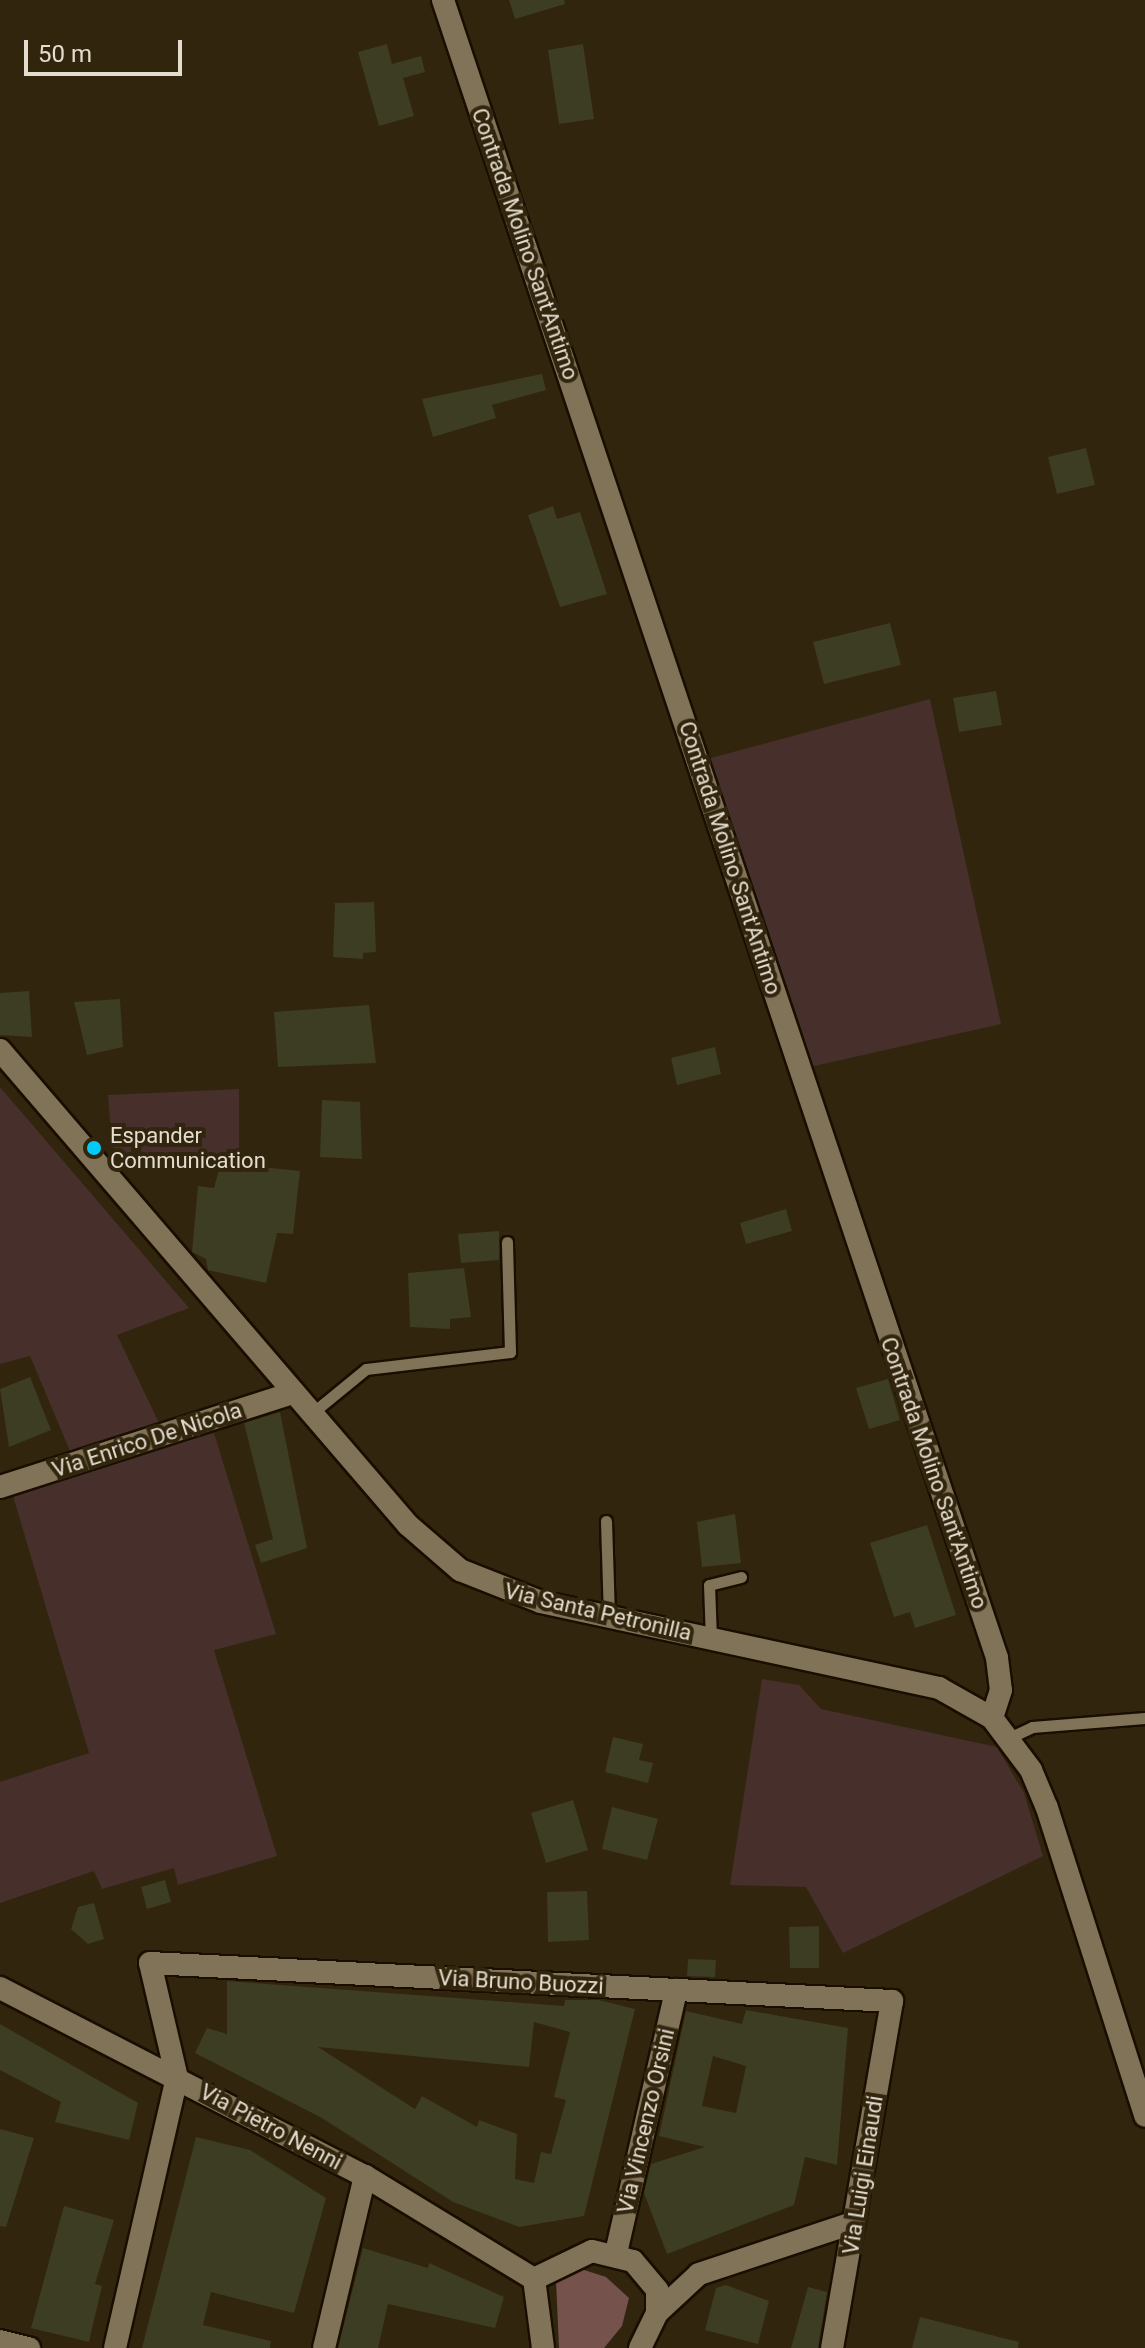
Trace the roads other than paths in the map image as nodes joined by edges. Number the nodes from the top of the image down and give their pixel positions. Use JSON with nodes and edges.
{"nodes":[{"id":1,"x":443,"y":0,"type":"edge"},
{"id":2,"x":0,"y":1050,"type":"edge"},
{"id":3,"x":507,"y":1242,"type":"dead end"},
{"id":4,"x":293,"y":1393,"type":"junction"},
{"id":5,"x":311,"y":1414,"type":"junction"},
{"id":6,"x":0,"y":1487,"type":"edge"},
{"id":7,"x":606,"y":1521,"type":"dead end"},
{"id":8,"x":741,"y":1577,"type":"dead end"},
{"id":9,"x":609,"y":1617,"type":"junction"},
{"id":10,"x":711,"y":1639,"type":"junction"},
{"id":11,"x":992,"y":1718,"type":"junction"},
{"id":12,"x":1145,"y":1718,"type":"edge"},
{"id":13,"x":1011,"y":1737,"type":"junction"},
{"id":14,"x":0,"y":1988,"type":"edge"},
{"id":15,"x":676,"y":1990,"type":"junction"},
{"id":16,"x":892,"y":2001,"type":"joint"},
{"id":17,"x":177,"y":2078,"type":"junction"},
{"id":18,"x":1145,"y":2116,"type":"edge"},
{"id":19,"x":365,"y":2176,"type":"junction"},
{"id":20,"x":852,"y":2223,"type":"junction"},
{"id":21,"x":616,"y":2253,"type":"junction"},
{"id":22,"x":534,"y":2279,"type":"junction"},
{"id":23,"x":657,"y":2313,"type":"junction"},
{"id":24,"x":0,"y":2341,"type":"edge"},
{"id":25,"x":651,"y":2344,"type":"edge"},
{"id":26,"x":29,"y":2348,"type":"edge"},
{"id":27,"x":115,"y":2348,"type":"edge"},
{"id":28,"x":324,"y":2348,"type":"edge"},
{"id":29,"x":543,"y":2348,"type":"edge"},
{"id":30,"x":832,"y":2348,"type":"edge"}],
"edges":[{"from":1,"to":11,"type":"street","name":"Contrada Molino Sant'Antimo"},
{"from":2,"to":4,"type":"street","name":"Via Santa Petronilla"},
{"from":3,"to":5,"type":"lane"},
{"from":4,"to":5,"type":"street","name":"Via Santa Petronilla"},
{"from":4,"to":6,"type":"street","name":"Via Enrico De Nicola"},
{"from":5,"to":9,"type":"street","name":"Via Santa Petronilla"},
{"from":7,"to":9,"type":"lane"},
{"from":8,"to":10,"type":"lane"},
{"from":9,"to":10,"type":"street","name":"Via Santa Petronilla"},
{"from":10,"to":11,"type":"street","name":"Via Santa Petronilla"},
{"from":11,"to":13,"type":"street","name":"Via Santa Petronilla"},
{"from":12,"to":13,"type":"lane"},
{"from":13,"to":18,"type":"street","name":"Via Santa Petronilla"},
{"from":14,"to":17,"type":"street","name":"Via Pietro Nenni"},
{"from":15,"to":16,"type":"street","name":"Via Bruno Buozzi"},
{"from":15,"to":17,"type":"street","name":"Via Bruno Buozzi"},
{"from":15,"to":21,"type":"street","name":"Via Vincenzo Orsini"},
{"from":16,"to":20,"type":"street","name":"Via Luigi Einaudi"},
{"from":17,"to":19,"type":"street","name":"Via Pietro Nenni"},
{"from":17,"to":27,"type":"street"},
{"from":19,"to":22,"type":"street","name":"Via Pietro Nenni"},
{"from":19,"to":28,"type":"street"},
{"from":20,"to":23,"type":"street"},
{"from":20,"to":30,"type":"street","name":"Via Luigi Einaudi"},
{"from":21,"to":22,"type":"street"},
{"from":21,"to":23,"type":"street"},
{"from":22,"to":29,"type":"street"},
{"from":23,"to":25,"type":"street"},
{"from":24,"to":26,"type":"street"}]}
